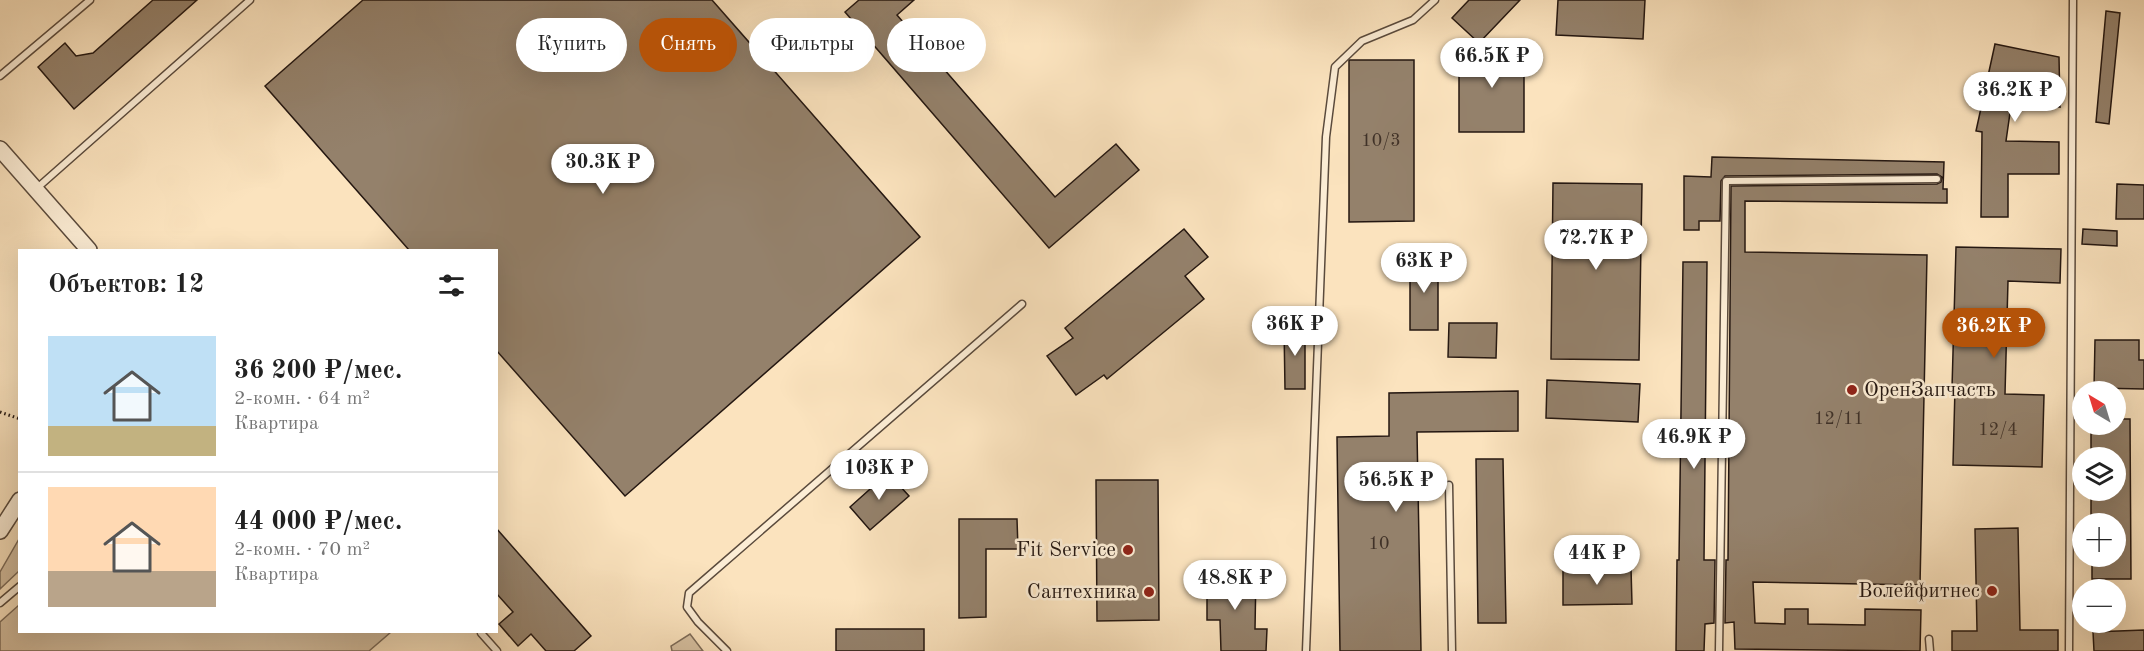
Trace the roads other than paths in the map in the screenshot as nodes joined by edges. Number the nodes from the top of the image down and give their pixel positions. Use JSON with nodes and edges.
{"nodes":[{"id":1,"x":90,"y":0,"type":"edge"},
{"id":2,"x":250,"y":0,"type":"edge"},
{"id":3,"x":1435,"y":0,"type":"edge"},
{"id":4,"x":2073,"y":0,"type":"edge"},
{"id":5,"x":0,"y":76,"type":"edge"},
{"id":6,"x":0,"y":149,"type":"edge"},
{"id":7,"x":1936,"y":179,"type":"dead end"},
{"id":8,"x":35,"y":189,"type":"junction"},
{"id":9,"x":87,"y":249,"type":"edge"},
{"id":10,"x":1022,"y":304,"type":"dead end"},
{"id":11,"x":1449,"y":485,"type":"dead end"},
{"id":12,"x":18,"y":503,"type":"edge"},
{"id":13,"x":0,"y":531,"type":"edge"},
{"id":14,"x":18,"y":588,"type":"edge"},
{"id":15,"x":0,"y":603,"type":"edge"},
{"id":16,"x":481,"y":633,"type":"edge"},
{"id":17,"x":1929,"y":639,"type":"dead end"},
{"id":18,"x":497,"y":651,"type":"edge"},
{"id":19,"x":727,"y":651,"type":"edge"},
{"id":20,"x":1306,"y":651,"type":"edge"},
{"id":21,"x":1452,"y":651,"type":"edge"},
{"id":22,"x":1719,"y":651,"type":"edge"},
{"id":23,"x":1930,"y":651,"type":"edge"},
{"id":24,"x":2069,"y":651,"type":"edge"}],
"edges":[{"from":1,"to":5,"type":"lane"},
{"from":2,"to":8,"type":"lane"},
{"from":3,"to":20,"type":"lane"},
{"from":4,"to":24,"type":"lane"},
{"from":6,"to":8,"type":"street"},
{"from":7,"to":22,"type":"lane"},
{"from":8,"to":9,"type":"street"},
{"from":10,"to":19,"type":"lane"},
{"from":11,"to":21,"type":"lane"},
{"from":12,"to":13,"type":"street"},
{"from":14,"to":15,"type":"lane"},
{"from":16,"to":18,"type":"lane"},
{"from":17,"to":23,"type":"lane"}]}
